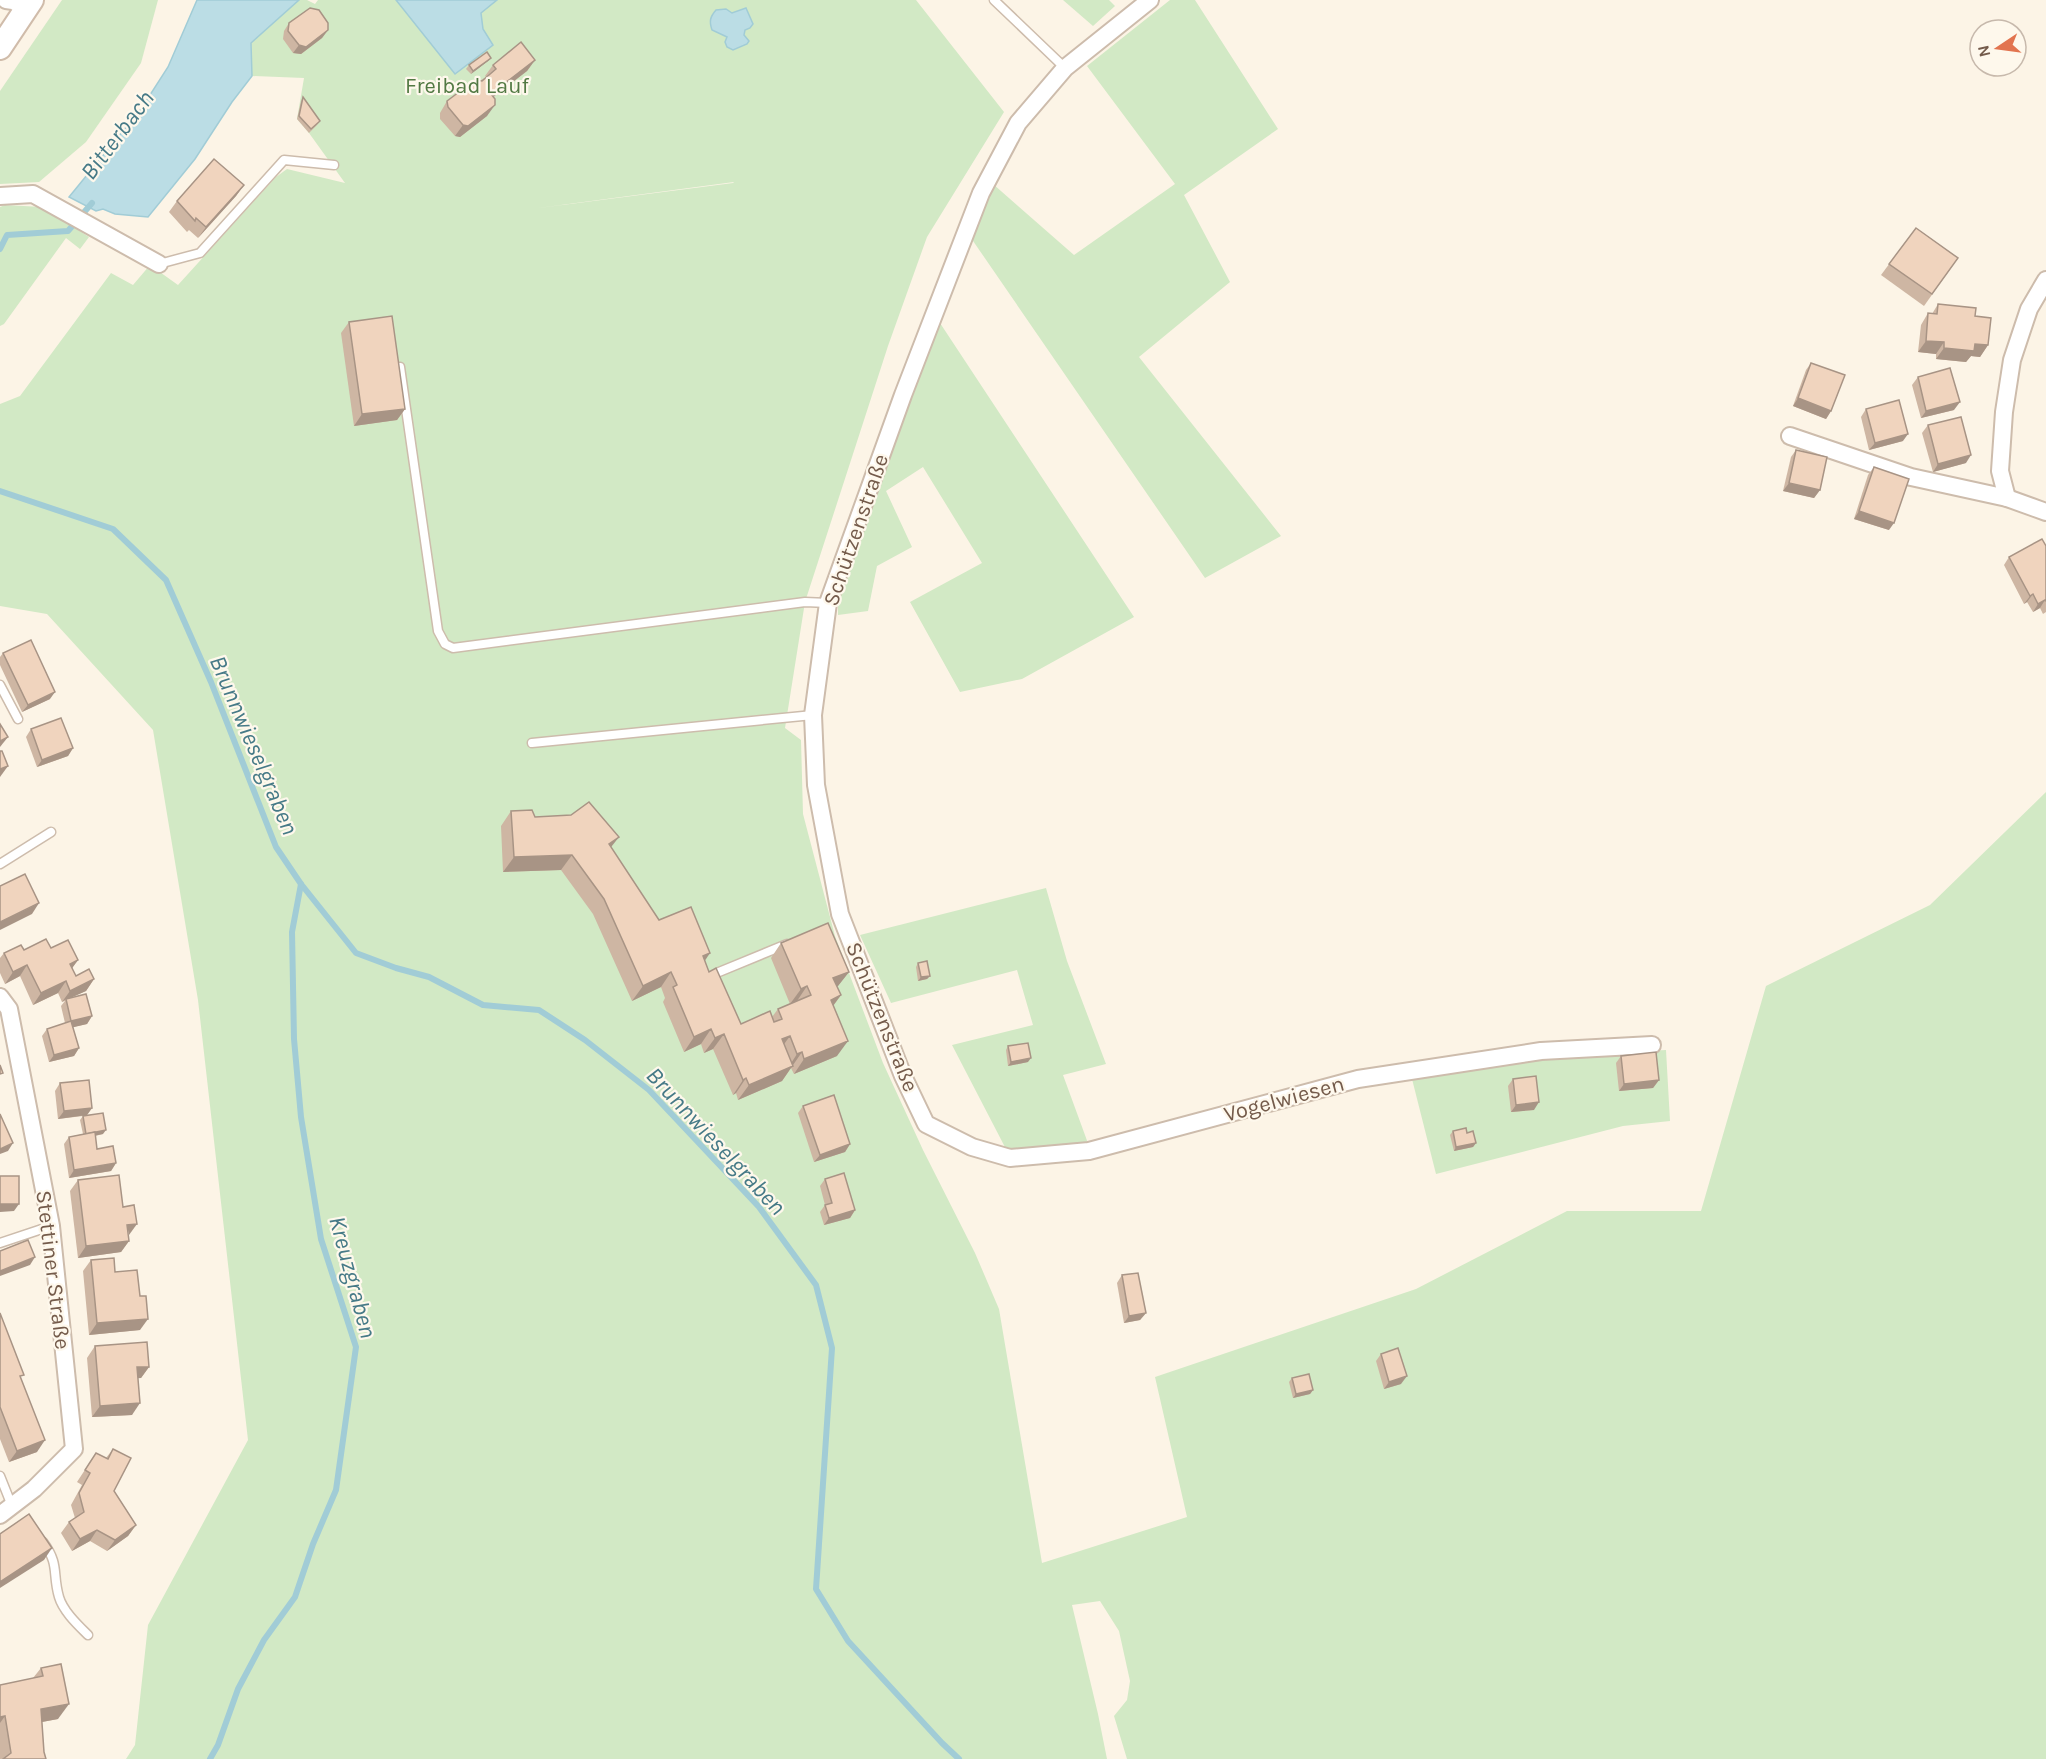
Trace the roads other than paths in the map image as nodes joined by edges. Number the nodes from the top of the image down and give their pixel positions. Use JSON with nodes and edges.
{"nodes":[{"id":1,"x":994,"y":0,"type":"edge"},
{"id":2,"x":1150,"y":0,"type":"edge"},
{"id":3,"x":21,"y":3,"type":"edge"},
{"id":4,"x":0,"y":48,"type":"edge"},
{"id":5,"x":1065,"y":68,"type":"junction"},
{"id":6,"x":334,"y":165,"type":"dead end"},
{"id":7,"x":0,"y":196,"type":"edge"},
{"id":8,"x":159,"y":264,"type":"joint"},
{"id":9,"x":2046,"y":280,"type":"edge"},
{"id":10,"x":398,"y":357,"type":"edge"},
{"id":11,"x":1790,"y":436,"type":"dead end"},
{"id":12,"x":2007,"y":498,"type":"junction"},
{"id":13,"x":2046,"y":512,"type":"edge"},
{"id":14,"x":828,"y":603,"type":"junction"},
{"id":15,"x":0,"y":686,"type":"edge"},
{"id":16,"x":813,"y":715,"type":"junction"},
{"id":17,"x":18,"y":719,"type":"dead end"},
{"id":18,"x":532,"y":742,"type":"dead end"},
{"id":19,"x":51,"y":832,"type":"dead end"},
{"id":20,"x":0,"y":864,"type":"edge"},
{"id":21,"x":791,"y":943,"type":"edge"},
{"id":22,"x":719,"y":972,"type":"edge"},
{"id":23,"x":0,"y":997,"type":"edge"},
{"id":24,"x":1652,"y":1045,"type":"dead end"},
{"id":25,"x":926,"y":1124,"type":"joint"},
{"id":26,"x":51,"y":1226,"type":"junction"},
{"id":27,"x":0,"y":1243,"type":"edge"},
{"id":28,"x":0,"y":1476,"type":"edge"},
{"id":29,"x":13,"y":1508,"type":"edge"},
{"id":30,"x":40,"y":1537,"type":"edge"},
{"id":31,"x":88,"y":1635,"type":"dead end"}],
"edges":[{"from":1,"to":5,"type":"lane"},
{"from":2,"to":5,"type":"street","name":"Schützenstraße"},
{"from":3,"to":4,"type":"main road"},
{"from":5,"to":14,"type":"street","name":"Schützenstraße"},
{"from":6,"to":8,"type":"lane"},
{"from":7,"to":8,"type":"street"},
{"from":9,"to":12,"type":"street"},
{"from":10,"to":14,"type":"lane"},
{"from":11,"to":12,"type":"street"},
{"from":12,"to":13,"type":"street"},
{"from":14,"to":16,"type":"street","name":"Schützenstraße"},
{"from":15,"to":17,"type":"lane"},
{"from":16,"to":18,"type":"lane"},
{"from":16,"to":25,"type":"street","name":"Schützenstraße"},
{"from":19,"to":20,"type":"lane"},
{"from":21,"to":22,"type":"lane"},
{"from":23,"to":26,"type":"street","name":"Stettiner Straße"},
{"from":24,"to":25,"type":"street","name":"Vogelwiesen"},
{"from":26,"to":27,"type":"lane"},
{"from":26,"to":29,"type":"street","name":"Stettiner Straße"},
{"from":28,"to":29,"type":"lane"},
{"from":30,"to":31,"type":"lane"}]}
